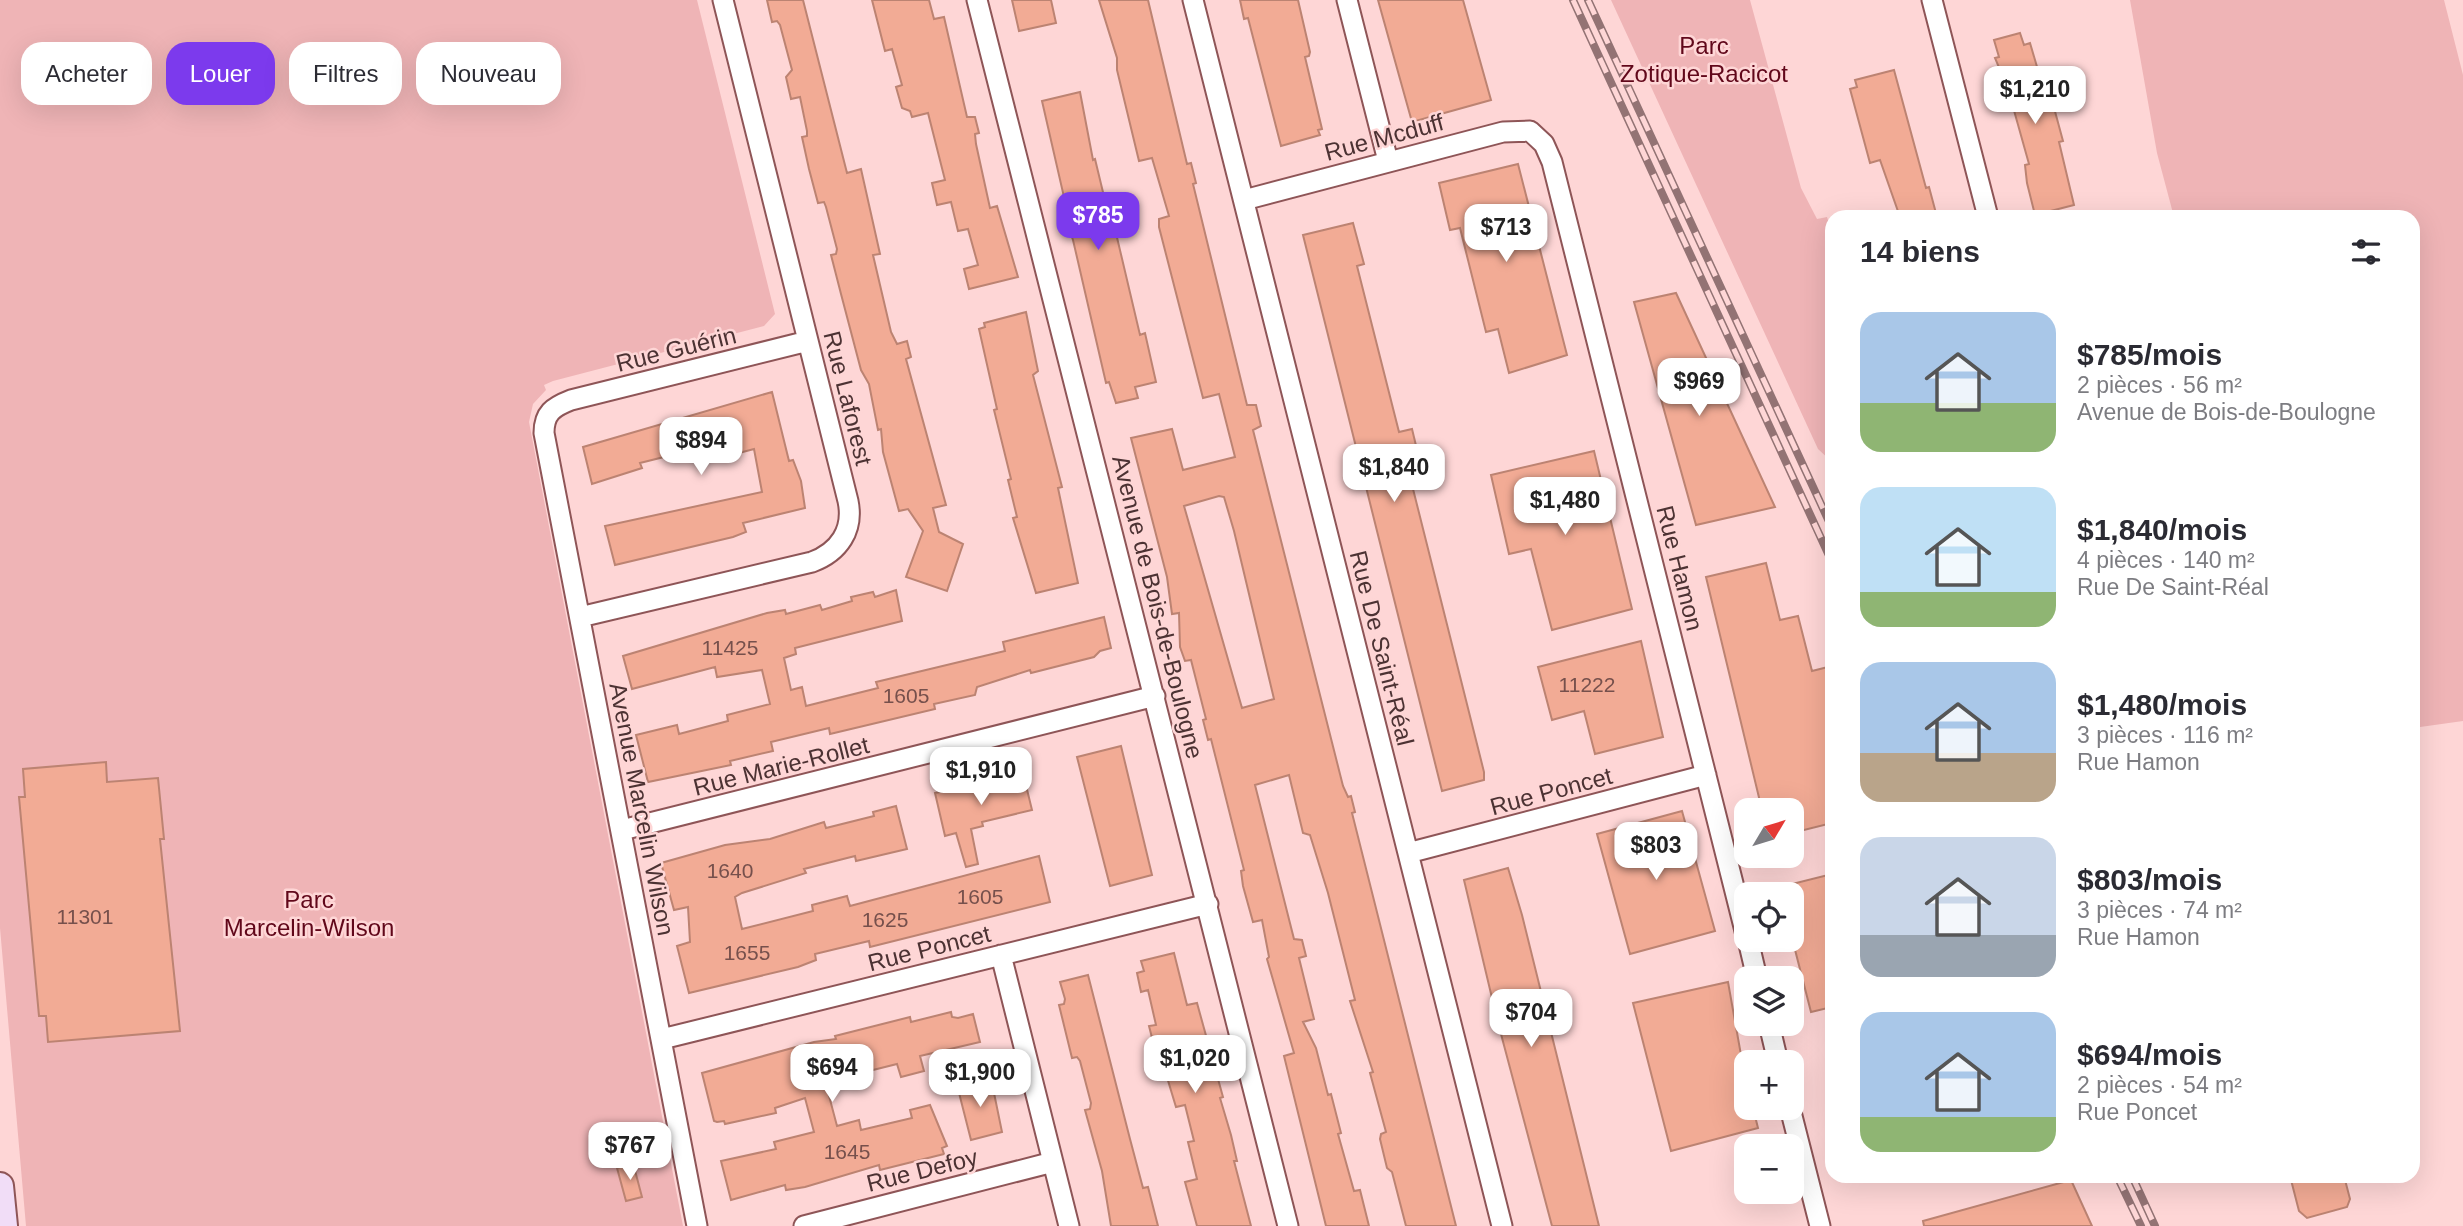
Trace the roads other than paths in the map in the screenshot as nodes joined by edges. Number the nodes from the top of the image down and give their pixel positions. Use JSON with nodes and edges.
{"nodes":[{"id":1,"x":723,"y":0,"type":"edge"},
{"id":2,"x":978,"y":0,"type":"edge"},
{"id":3,"x":1193,"y":0,"type":"edge"},
{"id":4,"x":1347,"y":0,"type":"edge"},
{"id":5,"x":1932,"y":0,"type":"edge"},
{"id":6,"x":1537,"y":135,"type":"joint"},
{"id":7,"x":1388,"y":161,"type":"junction"},
{"id":8,"x":1244,"y":200,"type":"junction"},
{"id":9,"x":1986,"y":210,"type":"edge"},
{"id":10,"x":808,"y":341,"type":"junction"},
{"id":11,"x":556,"y":406,"type":"joint"},
{"id":12,"x":580,"y":617,"type":"junction"},
{"id":13,"x":1155,"y":696,"type":"junction"},
{"id":14,"x":1706,"y":775,"type":"junction"},
{"id":15,"x":622,"y":830,"type":"junction"},
{"id":16,"x":1408,"y":853,"type":"junction"},
{"id":17,"x":1734,"y":886,"type":"edge"},
{"id":18,"x":1208,"y":904,"type":"junction"},
{"id":19,"x":1001,"y":955,"type":"junction"},
{"id":20,"x":662,"y":1039,"type":"junction"},
{"id":21,"x":1793,"y":1120,"type":"edge"},
{"id":22,"x":1053,"y":1162,"type":"junction"},
{"id":23,"x":0,"y":1186,"type":"edge"},
{"id":24,"x":4,"y":1226,"type":"edge"},
{"id":25,"x":697,"y":1226,"type":"edge"},
{"id":26,"x":804,"y":1226,"type":"edge"},
{"id":27,"x":1069,"y":1226,"type":"edge"},
{"id":28,"x":1288,"y":1226,"type":"edge"},
{"id":29,"x":1502,"y":1226,"type":"edge"},
{"id":30,"x":1820,"y":1226,"type":"edge"}],
"edges":[{"from":1,"to":10,"type":"street","name":"Rue Laforest"},
{"from":2,"to":13,"type":"street","name":"Avenue de Bois-de-Boulogne"},
{"from":3,"to":8,"type":"street","name":"Rue De Saint-Réal"},
{"from":4,"to":7,"type":"street"},
{"from":5,"to":9,"type":"street"},
{"from":6,"to":7,"type":"street","name":"Rue Mcduff"},
{"from":6,"to":14,"type":"street","name":"Rue Hamon"},
{"from":7,"to":8,"type":"street","name":"Rue Mcduff"},
{"from":8,"to":16,"type":"street","name":"Rue De Saint-Réal"},
{"from":10,"to":11,"type":"street","name":"Rue Guérin"},
{"from":10,"to":12,"type":"street","name":"Rue Laforest"},
{"from":11,"to":12,"type":"street","name":"Avenue Marcelin Wilson"},
{"from":12,"to":15,"type":"street","name":"Avenue Marcelin Wilson"},
{"from":13,"to":15,"type":"street","name":"Rue Marie-Rollet"},
{"from":13,"to":18,"type":"street","name":"Avenue de Bois-de-Boulogne"},
{"from":14,"to":16,"type":"street","name":"Rue Poncet"},
{"from":14,"to":17,"type":"street","name":"Rue Hamon"},
{"from":15,"to":20,"type":"street","name":"Avenue Marcelin Wilson"},
{"from":16,"to":29,"type":"street","name":"Rue De Saint-Réal"},
{"from":18,"to":19,"type":"street","name":"Rue Poncet"},
{"from":18,"to":28,"type":"street","name":"Avenue de Bois-de-Boulogne"},
{"from":19,"to":20,"type":"street","name":"Rue Poncet"},
{"from":19,"to":22,"type":"street"},
{"from":20,"to":25,"type":"street","name":"Avenue Marcelin Wilson"},
{"from":21,"to":30,"type":"street"},
{"from":22,"to":26,"type":"street","name":"Rue Defoy"},
{"from":22,"to":27,"type":"street"},
{"from":23,"to":24,"type":"main road"}]}
